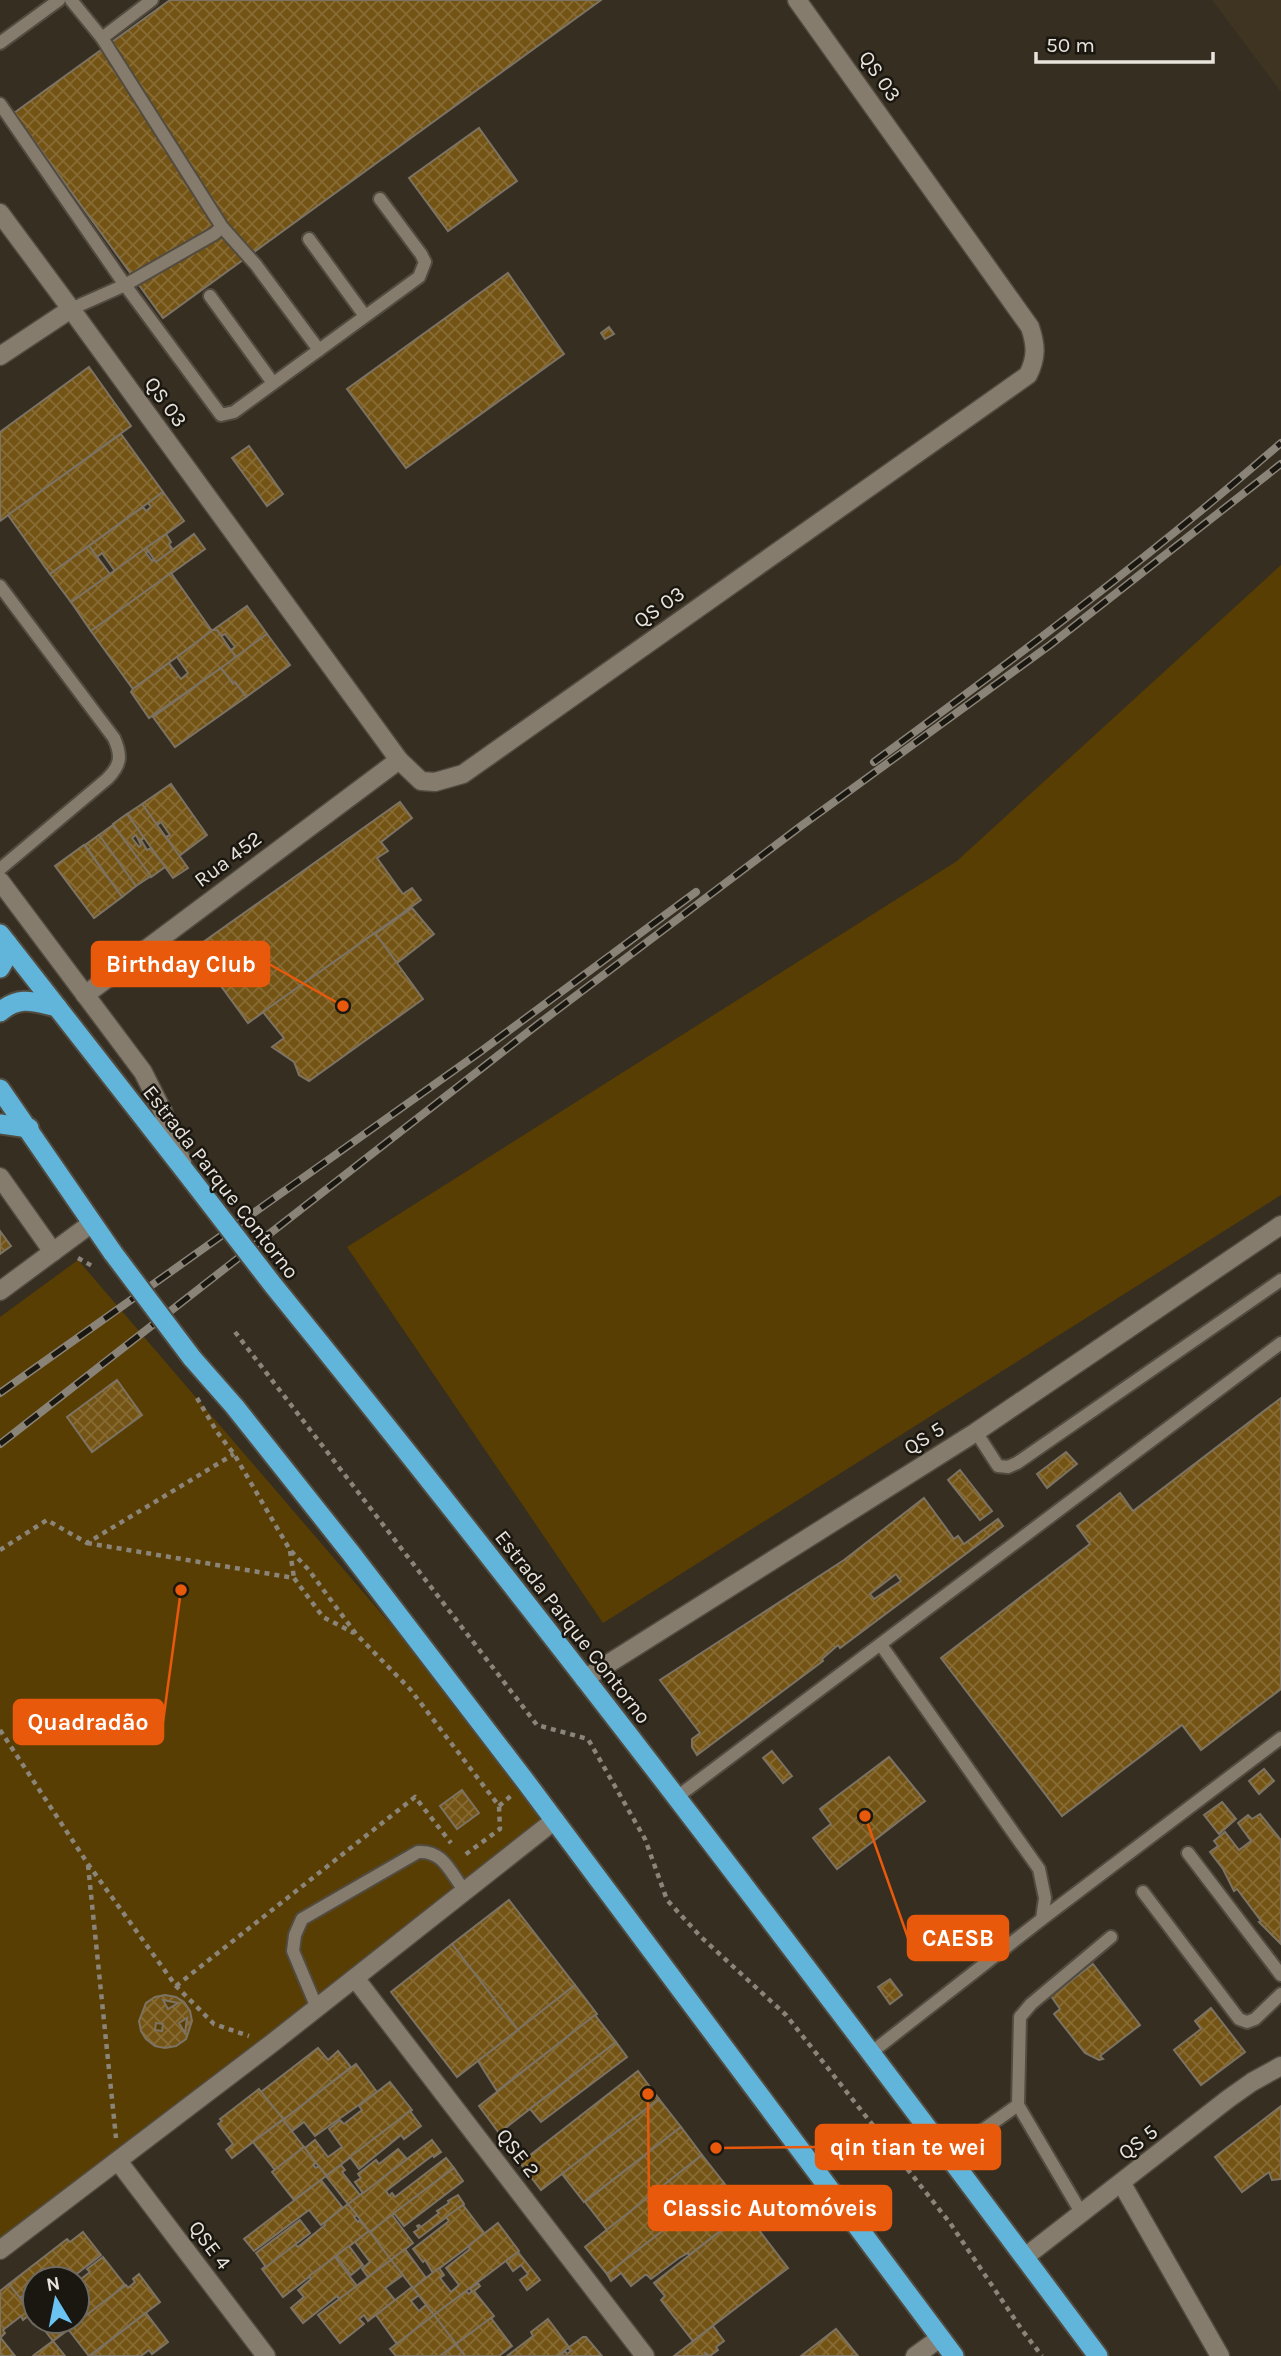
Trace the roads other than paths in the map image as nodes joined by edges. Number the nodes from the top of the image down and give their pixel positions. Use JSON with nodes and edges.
{"nodes":[{"id":1,"x":59,"y":0,"type":"edge"},
{"id":2,"x":71,"y":0,"type":"edge"},
{"id":3,"x":152,"y":0,"type":"edge"},
{"id":4,"x":797,"y":0,"type":"edge"},
{"id":5,"x":102,"y":38,"type":"junction"},
{"id":6,"x":0,"y":43,"type":"edge"},
{"id":7,"x":0,"y":104,"type":"edge"},
{"id":8,"x":380,"y":199,"type":"dead end"},
{"id":9,"x":0,"y":213,"type":"edge"},
{"id":10,"x":222,"y":227,"type":"junction"},
{"id":11,"x":309,"y":239,"type":"dead end"},
{"id":12,"x":125,"y":285,"type":"junction"},
{"id":13,"x":210,"y":296,"type":"dead end"},
{"id":14,"x":71,"y":309,"type":"junction"},
{"id":15,"x":365,"y":316,"type":"junction"},
{"id":16,"x":318,"y":350,"type":"junction"},
{"id":17,"x":0,"y":356,"type":"edge"},
{"id":18,"x":273,"y":383,"type":"junction"},
{"id":19,"x":0,"y":586,"type":"edge"},
{"id":20,"x":399,"y":760,"type":"junction"},
{"id":21,"x":0,"y":869,"type":"edge"},
{"id":22,"x":0,"y":881,"type":"edge"},
{"id":23,"x":3,"y":938,"type":"edge"},
{"id":24,"x":0,"y":968,"type":"edge"},
{"id":25,"x":85,"y":995,"type":"junction"},
{"id":26,"x":57,"y":1007,"type":"junction"},
{"id":27,"x":0,"y":1012,"type":"edge"},
{"id":28,"x":0,"y":1088,"type":"edge"},
{"id":29,"x":0,"y":1124,"type":"edge"},
{"id":30,"x":29,"y":1128,"type":"junction"},
{"id":31,"x":0,"y":1177,"type":"edge"},
{"id":32,"x":189,"y":1177,"type":"junction"},
{"id":33,"x":92,"y":1223,"type":"junction"},
{"id":34,"x":1281,"y":1224,"type":"edge"},
{"id":35,"x":53,"y":1252,"type":"junction"},
{"id":36,"x":1281,"y":1280,"type":"edge"},
{"id":37,"x":0,"y":1291,"type":"edge"},
{"id":38,"x":1281,"y":1343,"type":"edge"},
{"id":39,"x":976,"y":1432,"type":"junction"},
{"id":40,"x":881,"y":1645,"type":"junction"},
{"id":41,"x":584,"y":1679,"type":"junction"},
{"id":42,"x":1281,"y":1738,"type":"edge"},
{"id":43,"x":677,"y":1797,"type":"junction"},
{"id":44,"x":555,"y":1820,"type":"junction"},
{"id":45,"x":1188,"y":1853,"type":"dead end"},
{"id":46,"x":464,"y":1890,"type":"junction"},
{"id":47,"x":1143,"y":1892,"type":"dead end"},
{"id":48,"x":1042,"y":1919,"type":"junction"},
{"id":49,"x":1111,"y":1937,"type":"dead end"},
{"id":50,"x":1281,"y":1975,"type":"edge"},
{"id":51,"x":355,"y":1978,"type":"junction"},
{"id":52,"x":1281,"y":1994,"type":"edge"},
{"id":53,"x":317,"y":2008,"type":"junction"},
{"id":54,"x":873,"y":2052,"type":"junction"},
{"id":55,"x":1281,"y":2066,"type":"edge"},
{"id":56,"x":1018,"y":2105,"type":"junction"},
{"id":57,"x":948,"y":2155,"type":"junction"},
{"id":58,"x":118,"y":2161,"type":"junction"},
{"id":59,"x":1122,"y":2184,"type":"junction"},
{"id":60,"x":1082,"y":2214,"type":"junction"},
{"id":61,"x":0,"y":2250,"type":"edge"},
{"id":62,"x":1025,"y":2257,"type":"junction"},
{"id":63,"x":940,"y":2338,"type":"junction"},
{"id":64,"x":266,"y":2356,"type":"edge"},
{"id":65,"x":645,"y":2356,"type":"edge"},
{"id":66,"x":915,"y":2356,"type":"edge"},
{"id":67,"x":954,"y":2356,"type":"edge"},
{"id":68,"x":1098,"y":2356,"type":"edge"},
{"id":69,"x":1220,"y":2356,"type":"edge"}],
"edges":[{"from":1,"to":6,"type":"lane"},
{"from":2,"to":5,"type":"lane"},
{"from":3,"to":5,"type":"lane"},
{"from":4,"to":20,"type":"street","name":"QS 03"},
{"from":5,"to":10,"type":"lane"},
{"from":7,"to":12,"type":"lane"},
{"from":8,"to":15,"type":"lane"},
{"from":9,"to":14,"type":"street","name":"QS 03"},
{"from":10,"to":12,"type":"lane"},
{"from":10,"to":16,"type":"lane"},
{"from":11,"to":15,"type":"lane"},
{"from":12,"to":14,"type":"lane"},
{"from":12,"to":18,"type":"lane"},
{"from":13,"to":18,"type":"lane"},
{"from":14,"to":17,"type":"street"},
{"from":14,"to":20,"type":"street","name":"QS 03"},
{"from":15,"to":16,"type":"lane"},
{"from":16,"to":18,"type":"lane"},
{"from":19,"to":21,"type":"lane"},
{"from":20,"to":25,"type":"street","name":"Rua 452"},
{"from":22,"to":25,"type":"street"},
{"from":23,"to":24,"type":"highway"},
{"from":23,"to":26,"type":"highway","name":"Estrada Parque Contorno"},
{"from":25,"to":32,"type":"street"},
{"from":26,"to":27,"type":"highway"},
{"from":26,"to":32,"type":"highway","name":"Estrada Parque Contorno"},
{"from":28,"to":30,"type":"highway"},
{"from":29,"to":30,"type":"highway"},
{"from":30,"to":33,"type":"highway"},
{"from":31,"to":35,"type":"street"},
{"from":32,"to":41,"type":"highway","name":"Estrada Parque Contorno","bridge":true},
{"from":33,"to":35,"type":"street"},
{"from":33,"to":44,"type":"highway","bridge":true},
{"from":34,"to":39,"type":"street","name":"QS 5"},
{"from":35,"to":37,"type":"street"},
{"from":36,"to":39,"type":"lane"},
{"from":38,"to":40,"type":"lane"},
{"from":39,"to":41,"type":"street","name":"QS 5"},
{"from":40,"to":43,"type":"lane"},
{"from":40,"to":48,"type":"lane"},
{"from":41,"to":43,"type":"highway","name":"Estrada Parque Contorno"},
{"from":42,"to":48,"type":"lane"},
{"from":43,"to":54,"type":"highway","name":"Estrada Parque Contorno"},
{"from":44,"to":46,"type":"street"},
{"from":44,"to":63,"type":"highway"},
{"from":45,"to":50,"type":"lane"},
{"from":46,"to":51,"type":"street"},
{"from":46,"to":53,"type":"lane"},
{"from":47,"to":52,"type":"lane"},
{"from":48,"to":54,"type":"lane"},
{"from":49,"to":56,"type":"lane"},
{"from":51,"to":53,"type":"street"},
{"from":51,"to":65,"type":"street","name":"QSE 2"},
{"from":53,"to":58,"type":"street"},
{"from":54,"to":57,"type":"highway","name":"Estrada Parque Contorno"},
{"from":55,"to":59,"type":"street","name":"QS 5"},
{"from":56,"to":57,"type":"lane"},
{"from":56,"to":60,"type":"lane"},
{"from":57,"to":62,"type":"highway","name":"Estrada Parque Contorno"},
{"from":58,"to":61,"type":"street"},
{"from":58,"to":64,"type":"street","name":"QSE 4"},
{"from":59,"to":60,"type":"street","name":"QS 5"},
{"from":59,"to":69,"type":"street"},
{"from":60,"to":62,"type":"street","name":"QS 5"},
{"from":62,"to":68,"type":"highway","name":"Estrada Parque Contorno"},
{"from":63,"to":66,"type":"street"},
{"from":63,"to":67,"type":"highway"}]}
